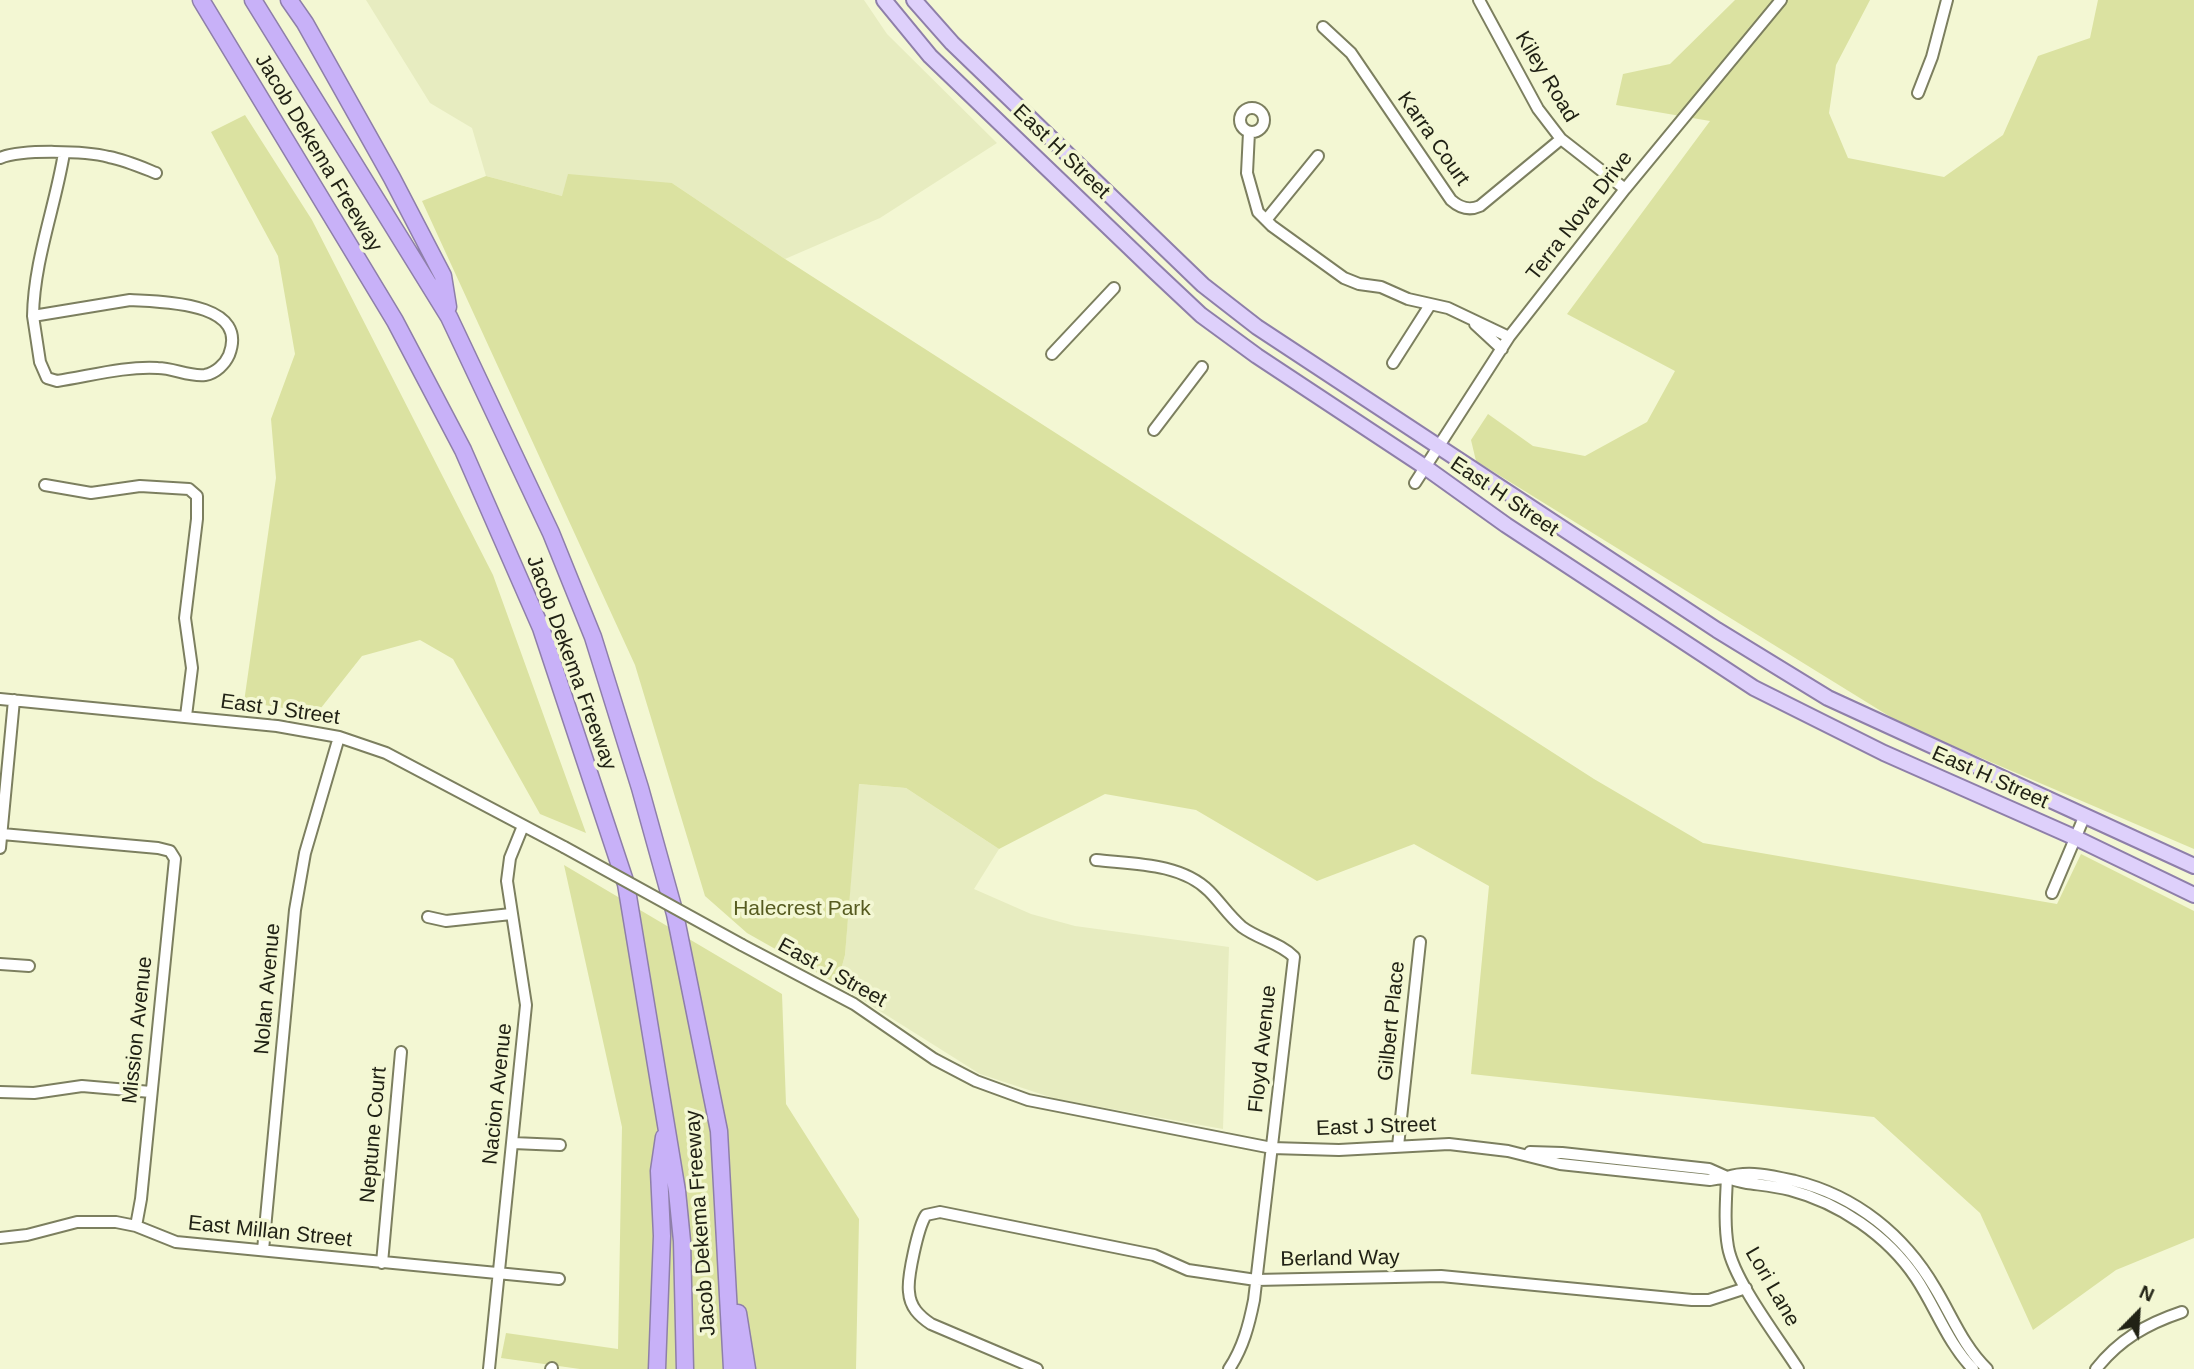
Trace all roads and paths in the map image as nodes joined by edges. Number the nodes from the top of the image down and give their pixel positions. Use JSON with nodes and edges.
{"nodes":[{"id":1,"x":191,"y":0,"type":"edge"},
{"id":2,"x":201,"y":0,"type":"edge"},
{"id":3,"x":253,"y":0,"type":"edge"},
{"id":4,"x":289,"y":0,"type":"edge"},
{"id":5,"x":299,"y":0,"type":"edge"},
{"id":6,"x":884,"y":0,"type":"edge"},
{"id":7,"x":914,"y":0,"type":"edge"},
{"id":8,"x":1479,"y":0,"type":"edge"},
{"id":9,"x":1782,"y":0,"type":"edge"},
{"id":10,"x":1947,"y":0,"type":"edge"},
{"id":11,"x":305,"y":23,"type":"junction"},
{"id":12,"x":1323,"y":27,"type":"dead end"},
{"id":13,"x":239,"y":62,"type":"junction"},
{"id":14,"x":1918,"y":93,"type":"dead end"},
{"id":15,"x":1249,"y":132,"type":"dead end"},
{"id":16,"x":1561,"y":139,"type":"junction"},
{"id":17,"x":64,"y":153,"type":"junction"},
{"id":18,"x":1318,"y":156,"type":"dead end"},
{"id":19,"x":0,"y":158,"type":"edge"},
{"id":20,"x":156,"y":173,"type":"dead end"},
{"id":21,"x":1625,"y":189,"type":"junction"},
{"id":22,"x":1266,"y":220,"type":"junction"},
{"id":23,"x":1114,"y":288,"type":"dead end"},
{"id":24,"x":1430,"y":304,"type":"junction"},
{"id":25,"x":1462,"y":313,"type":"junction"},
{"id":26,"x":33,"y":316,"type":"junction"},
{"id":27,"x":449,"y":317,"type":"junction"},
{"id":28,"x":1509,"y":337,"type":"junction"},
{"id":29,"x":1502,"y":349,"type":"junction"},
{"id":30,"x":1052,"y":354,"type":"dead end"},
{"id":31,"x":1392,"y":363,"type":"dead end"},
{"id":32,"x":1202,"y":367,"type":"dead end"},
{"id":33,"x":1154,"y":430,"type":"dead end"},
{"id":34,"x":1440,"y":447,"type":"junction"},
{"id":35,"x":1425,"y":467,"type":"junction"},
{"id":36,"x":1415,"y":483,"type":"dead end"},
{"id":37,"x":45,"y":485,"type":"dead end"},
{"id":38,"x":0,"y":699,"type":"edge"},
{"id":39,"x":14,"y":700,"type":"junction"},
{"id":40,"x":186,"y":716,"type":"junction"},
{"id":41,"x":339,"y":737,"type":"junction"},
{"id":42,"x":2085,"y":815,"type":"junction"},
{"id":43,"x":523,"y":827,"type":"junction"},
{"id":44,"x":2,"y":834,"type":"edge"},
{"id":45,"x":2076,"y":838,"type":"junction"},
{"id":46,"x":0,"y":848,"type":"edge"},
{"id":47,"x":1096,"y":860,"type":"dead end"},
{"id":48,"x":2194,"y":866,"type":"edge"},
{"id":49,"x":2052,"y":893,"type":"dead end"},
{"id":50,"x":2194,"y":895,"type":"edge"},
{"id":51,"x":511,"y":914,"type":"junction"},
{"id":52,"x":428,"y":917,"type":"dead end"},
{"id":53,"x":1420,"y":942,"type":"dead end"},
{"id":54,"x":0,"y":964,"type":"edge"},
{"id":55,"x":29,"y":966,"type":"dead end"},
{"id":56,"x":401,"y":1052,"type":"dead end"},
{"id":57,"x":0,"y":1091,"type":"edge"},
{"id":58,"x":151,"y":1092,"type":"junction"},
{"id":59,"x":666,"y":1122,"type":"junction"},
{"id":60,"x":513,"y":1143,"type":"junction"},
{"id":61,"x":560,"y":1145,"type":"dead end"},
{"id":62,"x":1398,"y":1146,"type":"junction"},
{"id":63,"x":1272,"y":1148,"type":"junction"},
{"id":64,"x":1727,"y":1177,"type":"junction"},
{"id":65,"x":136,"y":1226,"type":"junction"},
{"id":66,"x":725,"y":1232,"type":"junction"},
{"id":67,"x":0,"y":1238,"type":"edge"},
{"id":68,"x":263,"y":1250,"type":"junction"},
{"id":69,"x":382,"y":1263,"type":"junction"},
{"id":70,"x":499,"y":1274,"type":"junction"},
{"id":71,"x":559,"y":1279,"type":"dead end"},
{"id":72,"x":1256,"y":1280,"type":"junction"},
{"id":73,"x":1746,"y":1288,"type":"junction"},
{"id":74,"x":2182,"y":1312,"type":"dead end"},
{"id":75,"x":489,"y":1369,"type":"edge"},
{"id":76,"x":657,"y":1369,"type":"edge"},
{"id":77,"x":685,"y":1369,"type":"edge"},
{"id":78,"x":732,"y":1369,"type":"edge"},
{"id":79,"x":747,"y":1369,"type":"edge"},
{"id":80,"x":1037,"y":1369,"type":"edge"},
{"id":81,"x":1229,"y":1369,"type":"edge"},
{"id":82,"x":1798,"y":1369,"type":"edge"},
{"id":83,"x":1973,"y":1369,"type":"edge"},
{"id":84,"x":1987,"y":1369,"type":"edge"},
{"id":85,"x":2095,"y":1369,"type":"edge"}],
"edges":[{"from":1,"to":13,"type":"highway"},
{"from":2,"to":13,"type":"highway","name":"Jacob Dekema Freeway"},
{"from":3,"to":27,"type":"highway","name":"Jacob Dekema Freeway"},
{"from":4,"to":11,"type":"highway"},
{"from":5,"to":11,"type":"highway"},
{"from":6,"to":35,"type":"main road","name":"East H Street"},
{"from":7,"to":34,"type":"main road","name":"East H Street"},
{"from":8,"to":16,"type":"street","name":"Kiley Road"},
{"from":9,"to":21,"type":"street","name":"Terra Nova Drive"},
{"from":10,"to":14,"type":"street"},
{"from":11,"to":27,"type":"highway"},
{"from":12,"to":16,"type":"street","name":"Karra Court"},
{"from":13,"to":59,"type":"highway","name":"Jacob Dekema Freeway"},
{"from":15,"to":22,"type":"street"},
{"from":16,"to":21,"type":"street","name":"Kiley Road"},
{"from":17,"to":19,"type":"street"},
{"from":17,"to":20,"type":"street"},
{"from":17,"to":26,"type":"street"},
{"from":18,"to":22,"type":"street"},
{"from":21,"to":28,"type":"street","name":"Terra Nova Drive"},
{"from":22,"to":24,"type":"street"},
{"from":23,"to":30,"type":"street"},
{"from":24,"to":25,"type":"street"},
{"from":24,"to":31,"type":"street"},
{"from":25,"to":28,"type":"street"},
{"from":25,"to":29,"type":"street"},
{"from":26,"to":26,"type":"street"},
{"from":27,"to":66,"type":"highway","name":"Jacob Dekema Freeway"},
{"from":28,"to":29,"type":"street","name":"Terra Nova Drive"},
{"from":29,"to":34,"type":"street","name":"Terra Nova Drive"},
{"from":32,"to":33,"type":"street"},
{"from":34,"to":35,"type":"street","name":"Terra Nova Drive"},
{"from":34,"to":42,"type":"main road","name":"East H Street"},
{"from":35,"to":36,"type":"street","name":"Terra Nova Drive"},
{"from":35,"to":45,"type":"main road","name":"East H Street"},
{"from":37,"to":40,"type":"street"},
{"from":38,"to":39,"type":"street","name":"East J Street"},
{"from":39,"to":40,"type":"street","name":"East J Street"},
{"from":39,"to":44,"type":"street"},
{"from":40,"to":41,"type":"street","name":"East J Street"},
{"from":41,"to":43,"type":"street","name":"East J Street"},
{"from":41,"to":68,"type":"street","name":"Nolan Avenue"},
{"from":42,"to":45,"type":"street"},
{"from":42,"to":48,"type":"main road","name":"East H Street"},
{"from":43,"to":51,"type":"street","name":"Nacion Avenue"},
{"from":43,"to":63,"type":"street","name":"East J Street","bridge":true},
{"from":44,"to":46,"type":"street"},
{"from":44,"to":58,"type":"street","name":"Mission Avenue"},
{"from":45,"to":49,"type":"street"},
{"from":45,"to":50,"type":"main road","name":"East H Street"},
{"from":47,"to":63,"type":"street","name":"Floyd Avenue"},
{"from":51,"to":52,"type":"street"},
{"from":51,"to":60,"type":"street","name":"Nacion Avenue"},
{"from":53,"to":62,"type":"street","name":"Gilbert Place"},
{"from":54,"to":55,"type":"street"},
{"from":56,"to":69,"type":"street","name":"Neptune Court"},
{"from":57,"to":58,"type":"street"},
{"from":58,"to":65,"type":"street","name":"Mission Avenue"},
{"from":59,"to":76,"type":"highway"},
{"from":59,"to":77,"type":"highway","name":"Jacob Dekema Freeway"},
{"from":60,"to":61,"type":"street"},
{"from":60,"to":70,"type":"street","name":"Nacion Avenue"},
{"from":62,"to":63,"type":"street","name":"East J Street"},
{"from":62,"to":64,"type":"street","name":"East J Street"},
{"from":63,"to":72,"type":"street","name":"Floyd Avenue"},
{"from":64,"to":73,"type":"street","name":"Lori Lane"},
{"from":64,"to":83,"type":"street","name":"East J Street"},
{"from":64,"to":84,"type":"street","name":"East J Street"},
{"from":65,"to":67,"type":"street","name":"East Millan Street"},
{"from":65,"to":68,"type":"street","name":"East Millan Street"},
{"from":66,"to":78,"type":"highway","name":"Jacob Dekema Freeway"},
{"from":66,"to":79,"type":"highway"},
{"from":68,"to":69,"type":"street","name":"East Millan Street"},
{"from":69,"to":70,"type":"street","name":"East Millan Street"},
{"from":70,"to":71,"type":"street","name":"East Millan Street"},
{"from":70,"to":75,"type":"street","name":"Nacion Avenue"},
{"from":72,"to":73,"type":"street","name":"Berland Way"},
{"from":72,"to":80,"type":"street","name":"Berland Way"},
{"from":72,"to":81,"type":"street","name":"Floyd Avenue"},
{"from":73,"to":82,"type":"street","name":"Lori Lane"},
{"from":74,"to":85,"type":"street"}]}
